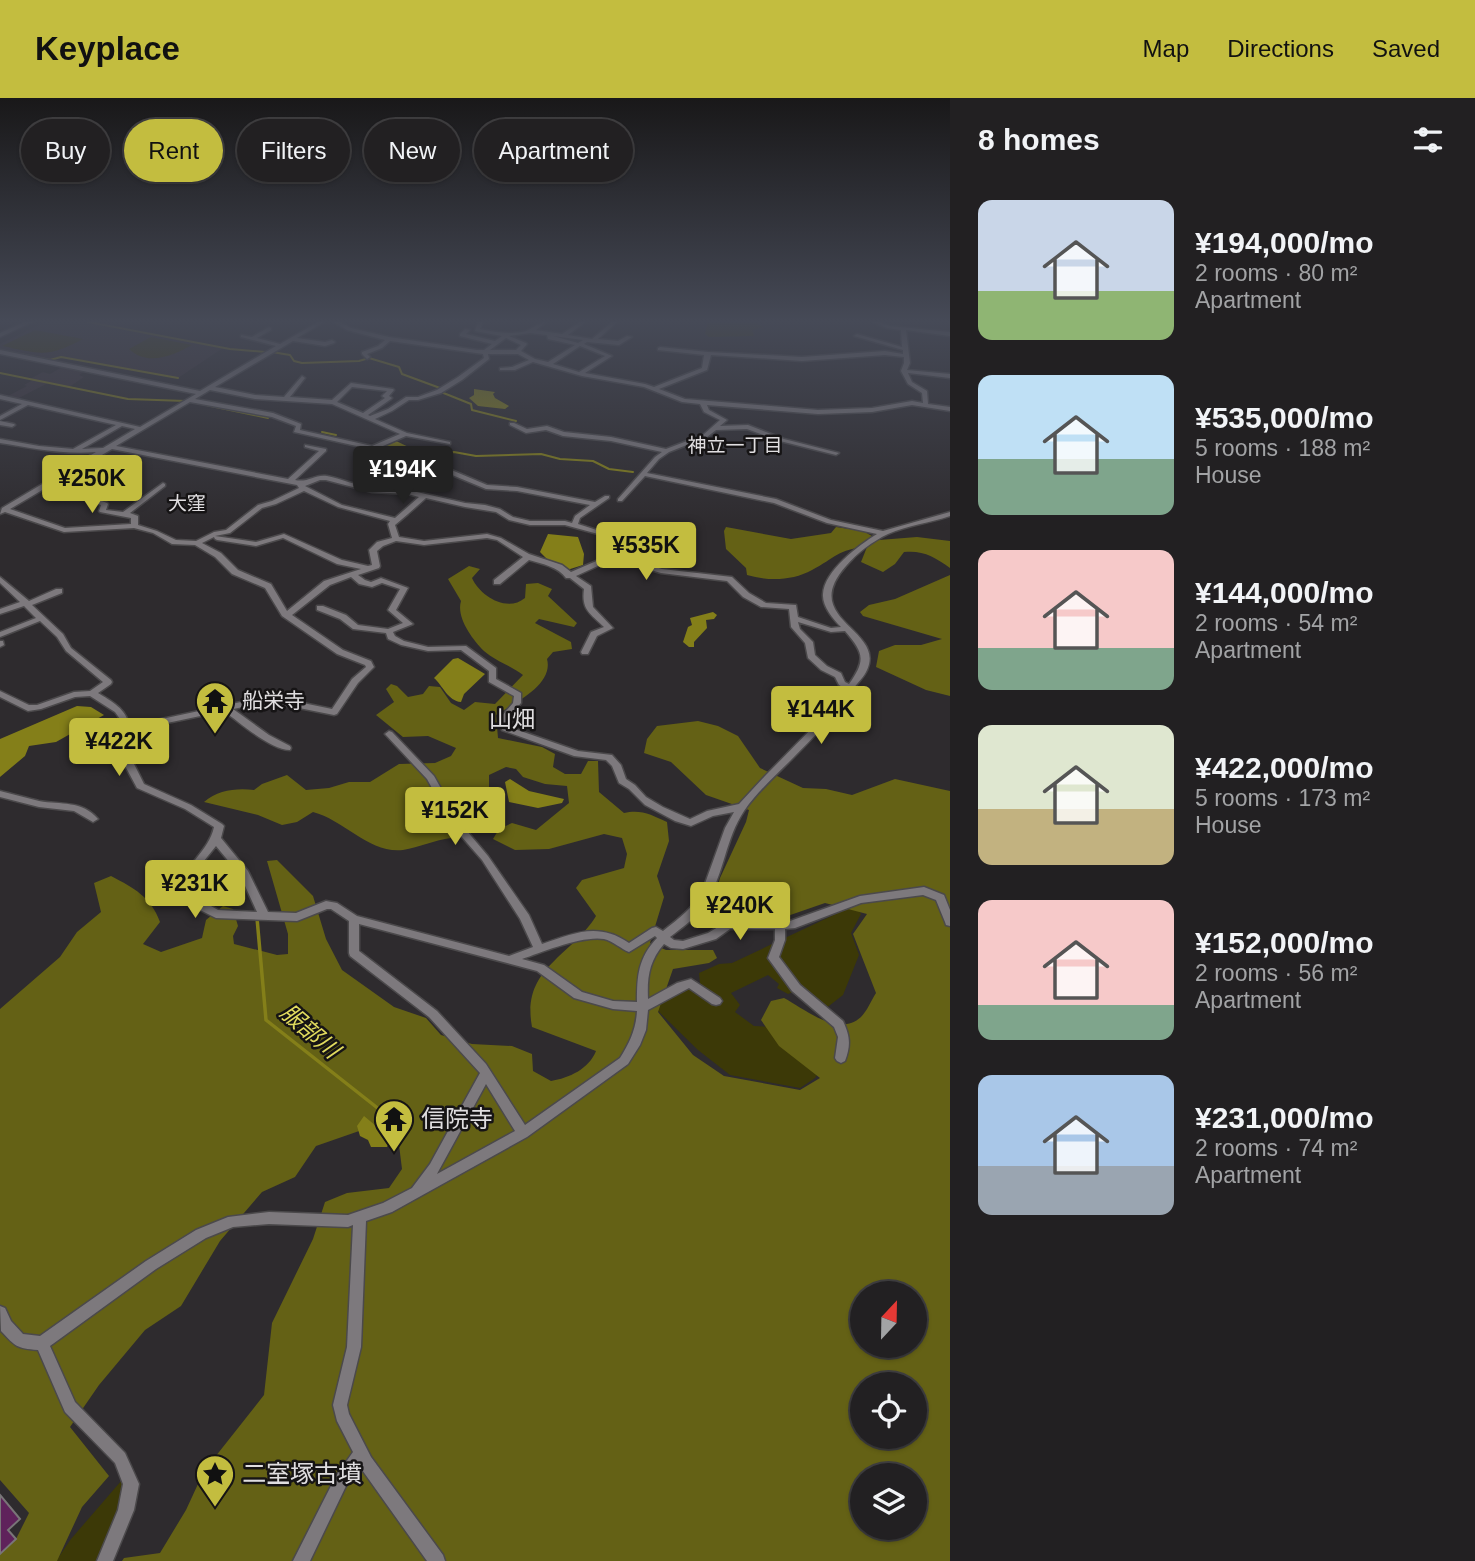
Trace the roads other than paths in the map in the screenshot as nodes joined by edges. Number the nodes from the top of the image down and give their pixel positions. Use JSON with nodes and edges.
{"nodes":[{"id":1,"x":187,"y":390,"type":"edge"},
{"id":2,"x":205,"y":390,"type":"edge"},
{"id":3,"x":223,"y":390,"type":"edge"},
{"id":4,"x":293,"y":390,"type":"edge"},
{"id":5,"x":345,"y":390,"type":"edge"},
{"id":6,"x":391,"y":390,"type":"edge"},
{"id":7,"x":441,"y":390,"type":"edge"},
{"id":8,"x":657,"y":390,"type":"edge"},
{"id":9,"x":922,"y":390,"type":"edge"},
{"id":10,"x":200,"y":393,"type":"junction"},
{"id":11,"x":0,"y":397,"type":"edge"},
{"id":12,"x":8,"y":399,"type":"junction"},
{"id":13,"x":285,"y":400,"type":"junction"},
{"id":14,"x":187,"y":401,"type":"junction"},
{"id":15,"x":333,"y":402,"type":"junction"},
{"id":16,"x":0,"y":403,"type":"edge"},
{"id":17,"x":27,"y":403,"type":"junction"},
{"id":18,"x":704,"y":403,"type":"junction"},
{"id":19,"x":926,"y":403,"type":"junction"},
{"id":20,"x":723,"y":405,"type":"junction"},
{"id":21,"x":377,"y":408,"type":"junction"},
{"id":22,"x":950,"y":409,"type":"edge"},
{"id":23,"x":387,"y":411,"type":"junction"},
{"id":24,"x":365,"y":414,"type":"junction"},
{"id":25,"x":372,"y":418,"type":"junction"},
{"id":26,"x":724,"y":419,"type":"junction"},
{"id":27,"x":0,"y":421,"type":"edge"},
{"id":28,"x":122,"y":424,"type":"junction"},
{"id":29,"x":512,"y":424,"type":"dead end"},
{"id":30,"x":12,"y":425,"type":"dead end"},
{"id":31,"x":716,"y":428,"type":"junction"},
{"id":32,"x":142,"y":429,"type":"junction"},
{"id":33,"x":405,"y":434,"type":"junction"},
{"id":34,"x":0,"y":441,"type":"edge"},
{"id":35,"x":448,"y":443,"type":"dead end"},
{"id":36,"x":306,"y":446,"type":"dead end"},
{"id":37,"x":110,"y":448,"type":"junction"},
{"id":38,"x":372,"y":449,"type":"junction"},
{"id":39,"x":74,"y":451,"type":"junction"},
{"id":40,"x":667,"y":451,"type":"junction"},
{"id":41,"x":836,"y":453,"type":"dead end"},
{"id":42,"x":394,"y":467,"type":"junction"},
{"id":43,"x":644,"y":474,"type":"junction"},
{"id":44,"x":290,"y":481,"type":"junction"},
{"id":45,"x":163,"y":485,"type":"dead end"},
{"id":46,"x":304,"y":486,"type":"junction"},
{"id":47,"x":372,"y":490,"type":"junction"},
{"id":48,"x":424,"y":496,"type":"junction"},
{"id":49,"x":607,"y":497,"type":"dead end"},
{"id":50,"x":88,"y":498,"type":"dead end"},
{"id":51,"x":620,"y":500,"type":"dead end"},
{"id":52,"x":594,"y":504,"type":"junction"},
{"id":53,"x":2,"y":510,"type":"edge"},
{"id":54,"x":125,"y":514,"type":"junction"},
{"id":55,"x":950,"y":514,"type":"edge"},
{"id":56,"x":394,"y":520,"type":"junction"},
{"id":57,"x":575,"y":524,"type":"junction"},
{"id":58,"x":134,"y":526,"type":"junction"},
{"id":59,"x":884,"y":533,"type":"junction"},
{"id":60,"x":209,"y":537,"type":"junction"},
{"id":61,"x":396,"y":539,"type":"junction"},
{"id":62,"x":197,"y":543,"type":"junction"},
{"id":63,"x":528,"y":557,"type":"junction"},
{"id":64,"x":612,"y":557,"type":"junction"},
{"id":65,"x":370,"y":569,"type":"junction"},
{"id":66,"x":352,"y":575,"type":"junction"},
{"id":67,"x":569,"y":576,"type":"junction"},
{"id":68,"x":0,"y":579,"type":"edge"},
{"id":69,"x":497,"y":583,"type":"dead end"},
{"id":70,"x":59,"y":591,"type":"dead end"},
{"id":71,"x":27,"y":603,"type":"junction"},
{"id":72,"x":320,"y":608,"type":"dead end"},
{"id":73,"x":0,"y":612,"type":"edge"},
{"id":74,"x":285,"y":614,"type":"junction"},
{"id":75,"x":42,"y":618,"type":"junction"},
{"id":76,"x":793,"y":618,"type":"junction"},
{"id":77,"x":847,"y":629,"type":"junction"},
{"id":78,"x":390,"y":631,"type":"junction"},
{"id":79,"x":0,"y":635,"type":"edge"},
{"id":80,"x":585,"y":652,"type":"dead end"},
{"id":81,"x":850,"y":688,"type":"junction"},
{"id":82,"x":92,"y":693,"type":"junction"},
{"id":83,"x":0,"y":695,"type":"edge"},
{"id":84,"x":226,"y":708,"type":"junction"},
{"id":85,"x":124,"y":730,"type":"junction"},
{"id":86,"x":389,"y":734,"type":"dead end"},
{"id":87,"x":287,"y":748,"type":"dead end"},
{"id":88,"x":0,"y":794,"type":"edge"},
{"id":89,"x":741,"y":807,"type":"junction"},
{"id":90,"x":93,"y":819,"type":"dead end"},
{"id":91,"x":216,"y":839,"type":"junction"},
{"id":92,"x":265,"y":916,"type":"junction"},
{"id":93,"x":354,"y":919,"type":"junction"},
{"id":94,"x":950,"y":922,"type":"edge"},
{"id":95,"x":780,"y":925,"type":"junction"},
{"id":96,"x":663,"y":937,"type":"junction"},
{"id":97,"x":539,"y":948,"type":"junction"},
{"id":98,"x":512,"y":959,"type":"junction"},
{"id":99,"x":716,"y":1001,"type":"dead end"},
{"id":100,"x":644,"y":1007,"type":"junction"},
{"id":101,"x":841,"y":1058,"type":"dead end"},
{"id":102,"x":486,"y":1073,"type":"junction"},
{"id":103,"x":523,"y":1133,"type":"junction"},
{"id":104,"x":414,"y":1193,"type":"junction"},
{"id":105,"x":360,"y":1218,"type":"junction"},
{"id":106,"x":0,"y":1313,"type":"edge"},
{"id":107,"x":42,"y":1343,"type":"junction"},
{"id":108,"x":361,"y":1453,"type":"junction"},
{"id":109,"x":106,"y":1561,"type":"edge"},
{"id":110,"x":300,"y":1561,"type":"edge"},
{"id":111,"x":438,"y":1561,"type":"edge"}],
"edges":[{"from":1,"to":10,"type":"street"},
{"from":2,"to":10,"type":"street"},
{"from":3,"to":13,"type":"street"},
{"from":4,"to":13,"type":"street"},
{"from":5,"to":15,"type":"street"},
{"from":6,"to":21,"type":"street"},
{"from":7,"to":23,"type":"street"},
{"from":8,"to":18,"type":"street"},
{"from":9,"to":19,"type":"street"},
{"from":10,"to":14,"type":"street"},
{"from":11,"to":12,"type":"street"},
{"from":12,"to":16,"type":"street"},
{"from":12,"to":17,"type":"street"},
{"from":13,"to":15,"type":"street"},
{"from":14,"to":32,"type":"street"},
{"from":14,"to":38,"type":"street"},
{"from":15,"to":24,"type":"street"},
{"from":17,"to":27,"type":"street"},
{"from":17,"to":28,"type":"street"},
{"from":18,"to":20,"type":"street"},
{"from":18,"to":26,"type":"street"},
{"from":19,"to":20,"type":"street"},
{"from":19,"to":22,"type":"street"},
{"from":20,"to":26,"type":"street"},
{"from":21,"to":23,"type":"street"},
{"from":21,"to":24,"type":"street"},
{"from":23,"to":25,"type":"street"},
{"from":24,"to":25,"type":"street"},
{"from":25,"to":33,"type":"street"},
{"from":26,"to":31,"type":"street"},
{"from":27,"to":30,"type":"street"},
{"from":28,"to":32,"type":"street"},
{"from":28,"to":39,"type":"street"},
{"from":29,"to":40,"type":"street"},
{"from":31,"to":40,"type":"street"},
{"from":31,"to":41,"type":"street"},
{"from":32,"to":37,"type":"street"},
{"from":33,"to":35,"type":"street"},
{"from":33,"to":38,"type":"street"},
{"from":34,"to":39,"type":"street"},
{"from":36,"to":44,"type":"street"},
{"from":37,"to":39,"type":"street"},
{"from":37,"to":44,"type":"street"},
{"from":37,"to":53,"type":"street"},
{"from":38,"to":42,"type":"street"},
{"from":40,"to":43,"type":"street"},
{"from":42,"to":47,"type":"street"},
{"from":42,"to":52,"type":"street"},
{"from":43,"to":51,"type":"street"},
{"from":43,"to":59,"type":"street"},
{"from":44,"to":46,"type":"street"},
{"from":45,"to":54,"type":"street"},
{"from":46,"to":47,"type":"street"},
{"from":46,"to":56,"type":"street"},
{"from":46,"to":60,"type":"street"},
{"from":47,"to":48,"type":"street"},
{"from":48,"to":56,"type":"street"},
{"from":48,"to":57,"type":"street"},
{"from":49,"to":52,"type":"street"},
{"from":50,"to":54,"type":"street"},
{"from":52,"to":57,"type":"street"},
{"from":53,"to":58,"type":"street"},
{"from":54,"to":58,"type":"street"},
{"from":55,"to":59,"type":"street"},
{"from":56,"to":61,"type":"street"},
{"from":57,"to":64,"type":"street"},
{"from":58,"to":62,"type":"street"},
{"from":59,"to":77,"type":"street"},
{"from":60,"to":62,"type":"street"},
{"from":60,"to":65,"type":"street"},
{"from":61,"to":63,"type":"street"},
{"from":61,"to":65,"type":"street"},
{"from":62,"to":74,"type":"street"},
{"from":63,"to":67,"type":"street"},
{"from":63,"to":69,"type":"street"},
{"from":64,"to":67,"type":"street"},
{"from":64,"to":76,"type":"street"},
{"from":65,"to":66,"type":"street"},
{"from":66,"to":74,"type":"street"},
{"from":66,"to":78,"type":"street"},
{"from":67,"to":80,"type":"street"},
{"from":68,"to":71,"type":"street"},
{"from":70,"to":71,"type":"street"},
{"from":71,"to":73,"type":"street"},
{"from":71,"to":75,"type":"street"},
{"from":72,"to":78,"type":"street"},
{"from":74,"to":84,"type":"street"},
{"from":75,"to":79,"type":"street"},
{"from":75,"to":82,"type":"street"},
{"from":76,"to":77,"type":"street"},
{"from":76,"to":81,"type":"street"},
{"from":77,"to":81,"type":"street"},
{"from":78,"to":89,"type":"street"},
{"from":81,"to":89,"type":"street"},
{"from":82,"to":83,"type":"street"},
{"from":82,"to":85,"type":"street"},
{"from":84,"to":85,"type":"street"},
{"from":84,"to":87,"type":"street"},
{"from":85,"to":91,"type":"street"},
{"from":86,"to":97,"type":"street"},
{"from":88,"to":90,"type":"street"},
{"from":89,"to":96,"type":"street"},
{"from":91,"to":92,"type":"street"},
{"from":91,"to":92,"type":"street"},
{"from":92,"to":93,"type":"street"},
{"from":93,"to":98,"type":"street"},
{"from":93,"to":102,"type":"street"},
{"from":94,"to":95,"type":"street"},
{"from":95,"to":96,"type":"street"},
{"from":95,"to":101,"type":"street"},
{"from":96,"to":97,"type":"street"},
{"from":96,"to":100,"type":"street"},
{"from":97,"to":98,"type":"street"},
{"from":98,"to":100,"type":"street"},
{"from":99,"to":100,"type":"street"},
{"from":100,"to":103,"type":"street"},
{"from":102,"to":103,"type":"street"},
{"from":102,"to":104,"type":"street"},
{"from":103,"to":104,"type":"street"},
{"from":104,"to":105,"type":"street"},
{"from":105,"to":107,"type":"street"},
{"from":105,"to":108,"type":"street"},
{"from":106,"to":107,"type":"street"},
{"from":107,"to":109,"type":"street"},
{"from":108,"to":110,"type":"street"},
{"from":108,"to":111,"type":"street"}]}
